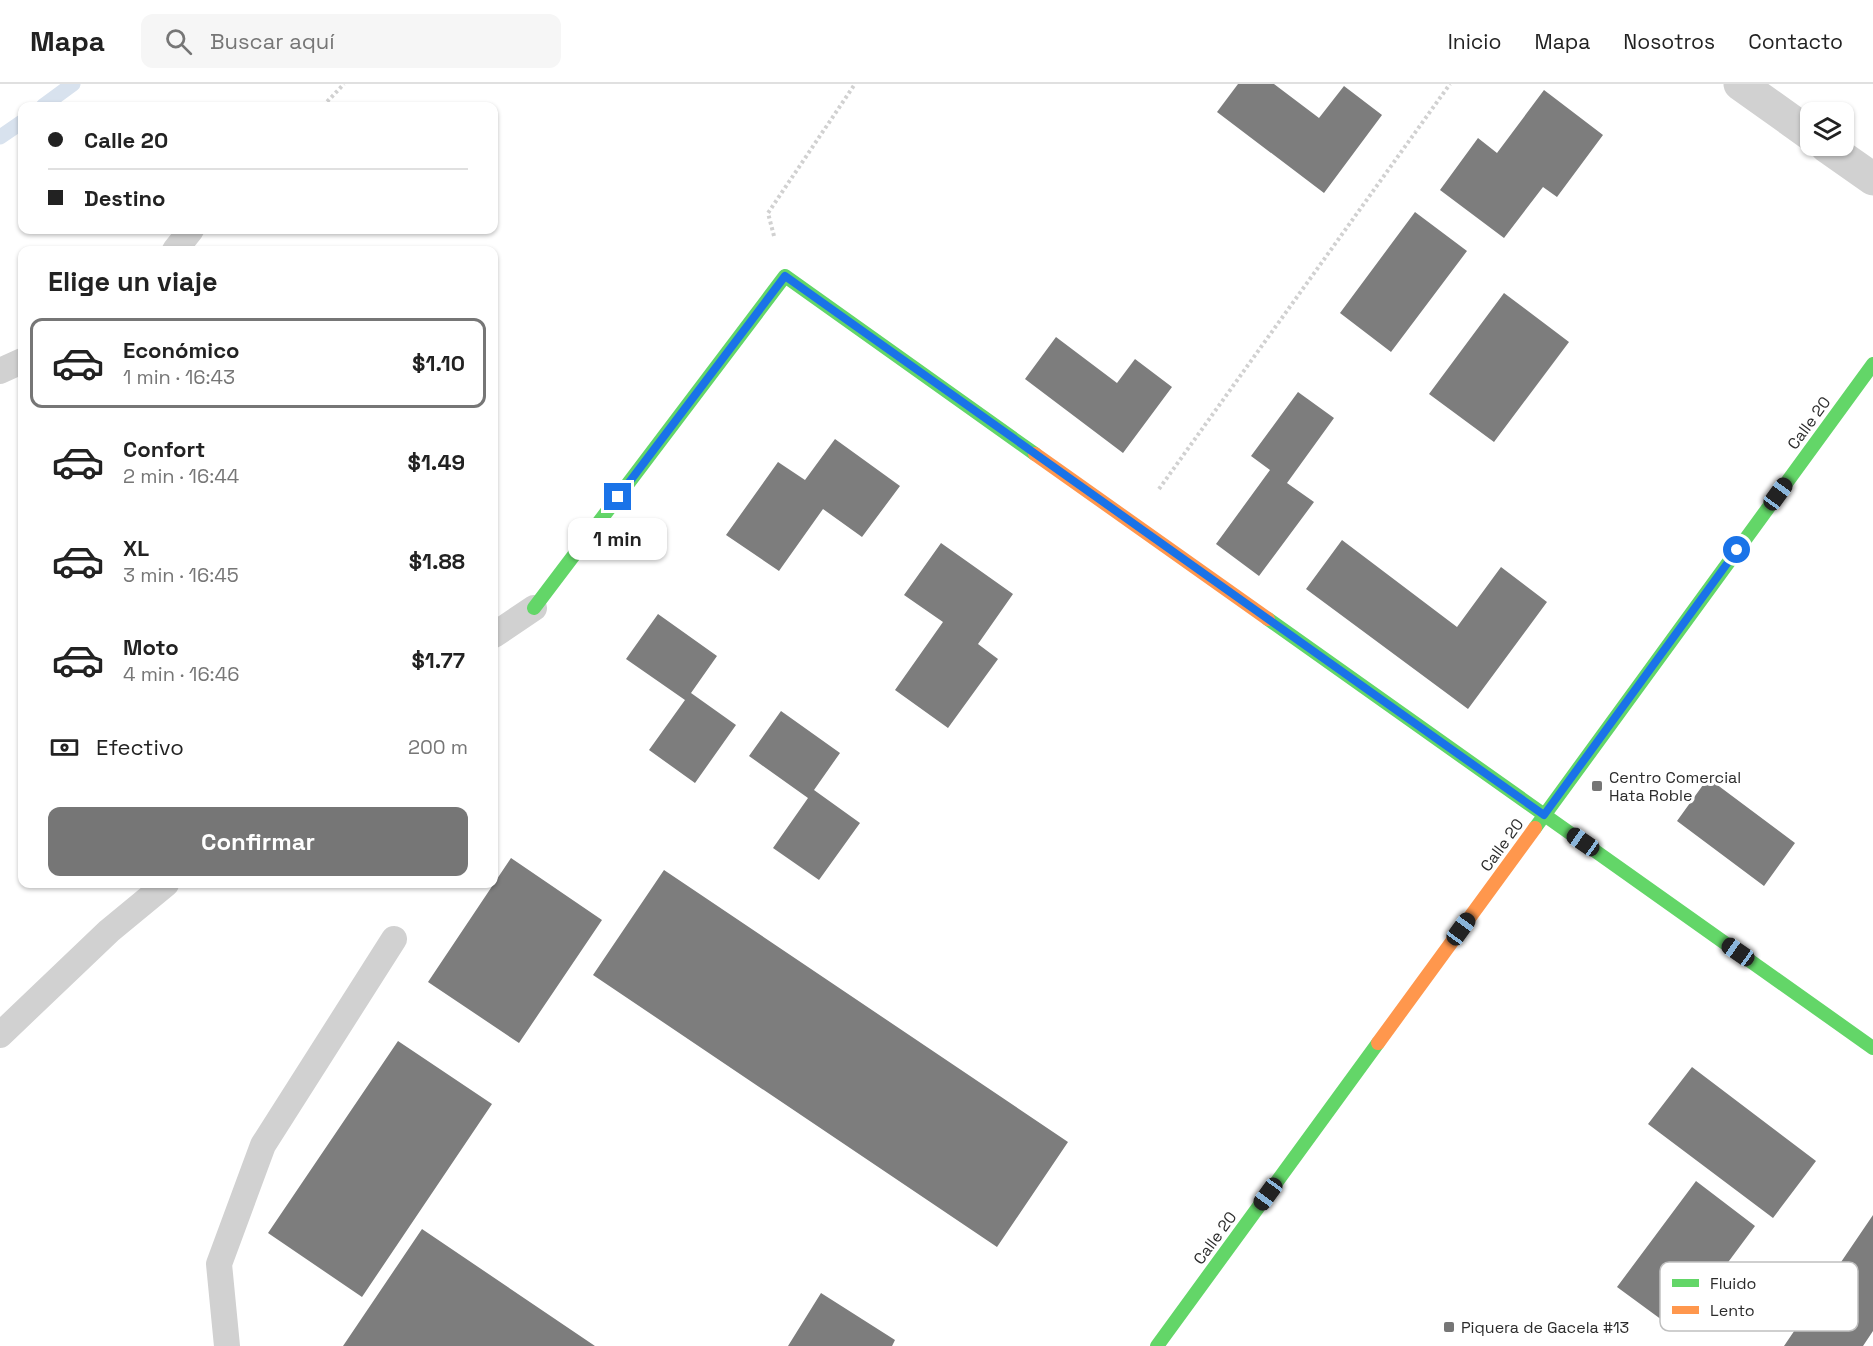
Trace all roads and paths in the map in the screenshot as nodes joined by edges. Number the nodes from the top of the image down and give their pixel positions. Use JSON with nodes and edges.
{"nodes":[{"id":1,"x":344,"y":84,"type":"edge"},
{"id":2,"x":855,"y":84,"type":"edge"},
{"id":3,"x":1450,"y":84,"type":"edge"},
{"id":4,"x":1740,"y":84,"type":"edge"},
{"id":5,"x":327,"y":102,"type":"edge"},
{"id":6,"x":1800,"y":127,"type":"edge"},
{"id":7,"x":1840,"y":156,"type":"edge"},
{"id":8,"x":1873,"y":179,"type":"edge"},
{"id":9,"x":188,"y":234,"type":"edge"},
{"id":10,"x":178,"y":246,"type":"edge"},
{"id":11,"x":785,"y":276,"type":"junction"},
{"id":12,"x":18,"y":363,"type":"edge"},
{"id":13,"x":1873,"y":364,"type":"edge"},
{"id":14,"x":0,"y":371,"type":"edge"},
{"id":15,"x":1134,"y":523,"type":"junction"},
{"id":16,"x":534,"y":608,"type":"joint"},
{"id":17,"x":498,"y":632,"type":"edge"},
{"id":18,"x":1544,"y":815,"type":"junction"},
{"id":19,"x":161,"y":888,"type":"edge"},
{"id":20,"x":394,"y":939,"type":"dead end"},
{"id":21,"x":0,"y":1035,"type":"edge"},
{"id":22,"x":1873,"y":1048,"type":"edge"},
{"id":23,"x":227,"y":1346,"type":"edge"},
{"id":24,"x":1157,"y":1346,"type":"edge"}],
"edges":[{"from":1,"to":5,"type":"path"},
{"from":2,"to":11,"type":"path"},
{"from":3,"to":15,"type":"path"},
{"from":4,"to":6,"type":"street"},
{"from":7,"to":8,"type":"street"},
{"from":9,"to":10,"type":"lane"},
{"from":11,"to":15,"type":"street"},
{"from":11,"to":16,"type":"street"},
{"from":12,"to":14,"type":"lane"},
{"from":13,"to":18,"type":"street","name":"Calle 20"},
{"from":15,"to":18,"type":"street"},
{"from":16,"to":17,"type":"lane"},
{"from":18,"to":22,"type":"street"},
{"from":18,"to":24,"type":"street","name":"Calle 20"},
{"from":19,"to":21,"type":"lane"},
{"from":20,"to":23,"type":"lane"}]}
